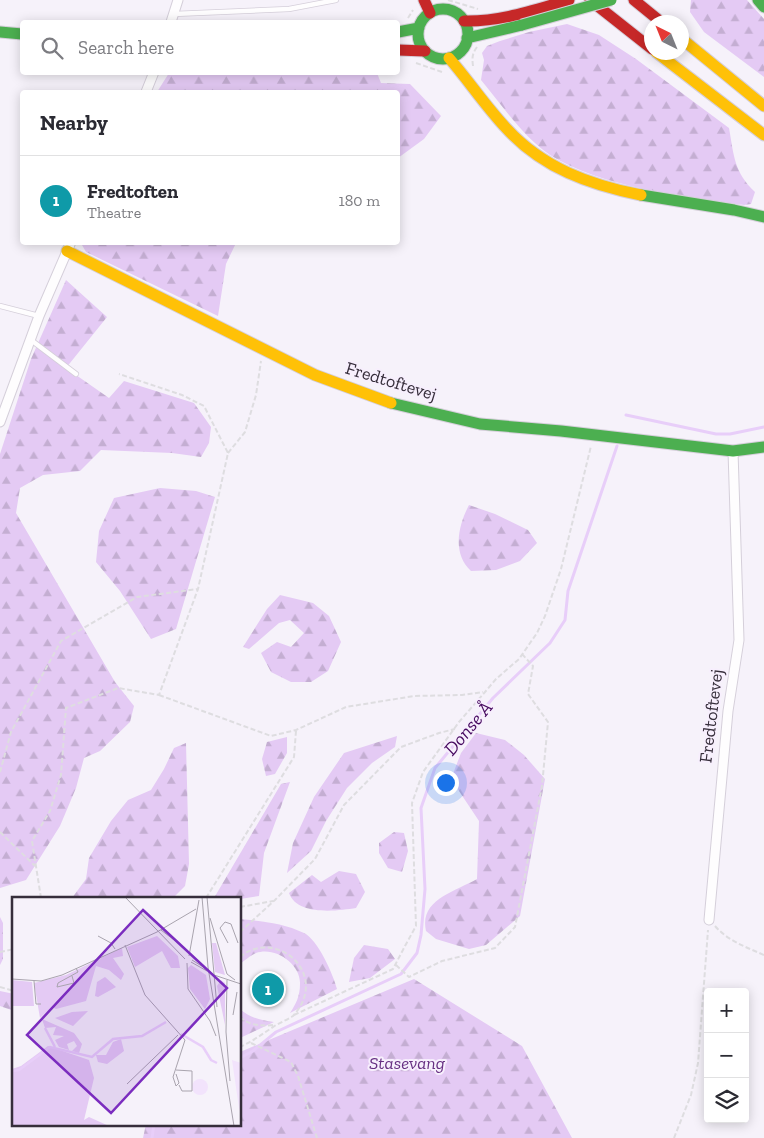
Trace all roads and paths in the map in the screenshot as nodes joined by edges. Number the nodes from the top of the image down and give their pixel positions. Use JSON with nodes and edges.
{"nodes":[{"id":1,"x":178,"y":0,"type":"edge"},
{"id":2,"x":336,"y":0,"type":"edge"},
{"id":3,"x":424,"y":0,"type":"edge"},
{"id":4,"x":569,"y":0,"type":"edge"},
{"id":5,"x":590,"y":0,"type":"edge"},
{"id":6,"x":611,"y":0,"type":"edge"},
{"id":7,"x":634,"y":0,"type":"edge"},
{"id":8,"x":758,"y":0,"type":"edge"},
{"id":9,"x":764,"y":7,"type":"edge"},
{"id":10,"x":414,"y":9,"type":"dead end"},
{"id":11,"x":430,"y":13,"type":"junction"},
{"id":12,"x":652,"y":15,"type":"edge"},
{"id":13,"x":172,"y":18,"type":"edge"},
{"id":14,"x":405,"y":21,"type":"dead end"},
{"id":15,"x":464,"y":21,"type":"junction"},
{"id":16,"x":419,"y":28,"type":"junction"},
{"id":17,"x":0,"y":32,"type":"edge"},
{"id":18,"x":400,"y":32,"type":"edge"},
{"id":19,"x":20,"y":34,"type":"edge"},
{"id":20,"x":468,"y":38,"type":"junction"},
{"id":21,"x":644,"y":43,"type":"edge"},
{"id":22,"x":689,"y":45,"type":"edge"},
{"id":23,"x":400,"y":50,"type":"edge"},
{"id":24,"x":425,"y":51,"type":"junction"},
{"id":25,"x":449,"y":58,"type":"junction"},
{"id":26,"x":666,"y":60,"type":"edge"},
{"id":27,"x":153,"y":75,"type":"edge"},
{"id":28,"x":147,"y":90,"type":"edge"},
{"id":29,"x":764,"y":106,"type":"edge"},
{"id":30,"x":764,"y":135,"type":"edge"},
{"id":31,"x":764,"y":217,"type":"edge"},
{"id":32,"x":69,"y":247,"type":"edge"},
{"id":33,"x":0,"y":306,"type":"edge"},
{"id":34,"x":40,"y":316,"type":"junction"},
{"id":35,"x":31,"y":340,"type":"junction"},
{"id":36,"x":263,"y":349,"type":"junction"},
{"id":37,"x":76,"y":374,"type":"dead end"},
{"id":38,"x":119,"y":374,"type":"dead end"},
{"id":39,"x":0,"y":422,"type":"edge"},
{"id":40,"x":594,"y":434,"type":"junction"},
{"id":41,"x":764,"y":447,"type":"edge"},
{"id":42,"x":733,"y":451,"type":"junction"},
{"id":43,"x":228,"y":453,"type":"junction"},
{"id":44,"x":198,"y":590,"type":"junction"},
{"id":45,"x":522,"y":654,"type":"junction"},
{"id":46,"x":485,"y":692,"type":"junction"},
{"id":47,"x":159,"y":695,"type":"junction"},
{"id":48,"x":455,"y":728,"type":"junction"},
{"id":49,"x":296,"y":730,"type":"junction"},
{"id":50,"x":0,"y":772,"type":"edge"},
{"id":51,"x":0,"y":832,"type":"edge"},
{"id":52,"x":36,"y":866,"type":"junction"},
{"id":53,"x":41,"y":897,"type":"edge"},
{"id":54,"x":207,"y":897,"type":"edge"},
{"id":55,"x":276,"y":900,"type":"junction"},
{"id":56,"x":241,"y":907,"type":"edge"},
{"id":57,"x":709,"y":920,"type":"junction"},
{"id":58,"x":241,"y":931,"type":"edge"},
{"id":59,"x":241,"y":952,"type":"edge"},
{"id":60,"x":246,"y":952,"type":"junction"},
{"id":61,"x":764,"y":954,"type":"edge"},
{"id":62,"x":241,"y":956,"type":"edge"},
{"id":63,"x":396,"y":964,"type":"junction"},
{"id":64,"x":0,"y":987,"type":"edge"},
{"id":65,"x":12,"y":991,"type":"edge"},
{"id":66,"x":294,"y":1015,"type":"junction"},
{"id":67,"x":241,"y":1018,"type":"edge"},
{"id":68,"x":276,"y":1025,"type":"junction"},
{"id":69,"x":250,"y":1043,"type":"junction"},
{"id":70,"x":241,"y":1047,"type":"edge"},
{"id":71,"x":316,"y":1138,"type":"edge"},
{"id":72,"x":674,"y":1138,"type":"edge"}],
"edges":[{"from":1,"to":13,"type":"street"},
{"from":2,"to":13,"type":"lane"},
{"from":3,"to":11,"type":"main road"},
{"from":4,"to":15,"type":"main road"},
{"from":5,"to":21,"type":"main road"},
{"from":6,"to":20,"type":"main road","bridge":true},
{"from":7,"to":12,"type":"main road"},
{"from":8,"to":9,"type":"main road"},
{"from":10,"to":14,"type":"path"},
{"from":11,"to":15,"type":"main road"},
{"from":11,"to":16,"type":"main road"},
{"from":15,"to":20,"type":"main road"},
{"from":16,"to":18,"type":"main road"},
{"from":16,"to":24,"type":"main road"},
{"from":17,"to":19,"type":"main road"},
{"from":20,"to":25,"type":"main road"},
{"from":22,"to":29,"type":"main road"},
{"from":23,"to":24,"type":"main road"},
{"from":24,"to":25,"type":"main road"},
{"from":25,"to":31,"type":"main road"},
{"from":26,"to":30,"type":"main road"},
{"from":27,"to":28,"type":"street"},
{"from":32,"to":34,"type":"street","name":"Fredtoftevej"},
{"from":32,"to":36,"type":"main road","name":"Fredtoftevej"},
{"from":33,"to":34,"type":"lane"},
{"from":34,"to":35,"type":"street","name":"Fredtoftevej"},
{"from":35,"to":37,"type":"lane"},
{"from":35,"to":39,"type":"street","name":"Fredtoftevej"},
{"from":36,"to":40,"type":"main road","name":"Fredtoftevej"},
{"from":36,"to":43,"type":"path"},
{"from":38,"to":43,"type":"path"},
{"from":40,"to":42,"type":"main road","name":"Fredtoftevej"},
{"from":40,"to":45,"type":"path"},
{"from":41,"to":42,"type":"main road","name":"Fredtoftevej"},
{"from":42,"to":57,"type":"street","name":"Fredtoftevej"},
{"from":43,"to":44,"type":"path"},
{"from":44,"to":47,"type":"path"},
{"from":44,"to":50,"type":"path"},
{"from":45,"to":46,"type":"path"},
{"from":45,"to":63,"type":"path"},
{"from":46,"to":48,"type":"path"},
{"from":46,"to":49,"type":"path"},
{"from":47,"to":49,"type":"path"},
{"from":47,"to":52,"type":"path"},
{"from":48,"to":55,"type":"path"},
{"from":48,"to":63,"type":"path"},
{"from":49,"to":54,"type":"path"},
{"from":51,"to":52,"type":"path"},
{"from":52,"to":53,"type":"path"},
{"from":55,"to":56,"type":"path"},
{"from":55,"to":58,"type":"path"},
{"from":57,"to":61,"type":"path"},
{"from":57,"to":72,"type":"path"},
{"from":59,"to":60,"type":"path"},
{"from":60,"to":62,"type":"path"},
{"from":60,"to":66,"type":"path"},
{"from":63,"to":66,"type":"path"},
{"from":64,"to":65,"type":"path"},
{"from":66,"to":68,"type":"path"},
{"from":67,"to":68,"type":"path"},
{"from":68,"to":69,"type":"path"},
{"from":69,"to":70,"type":"path"},
{"from":69,"to":71,"type":"path"}]}
